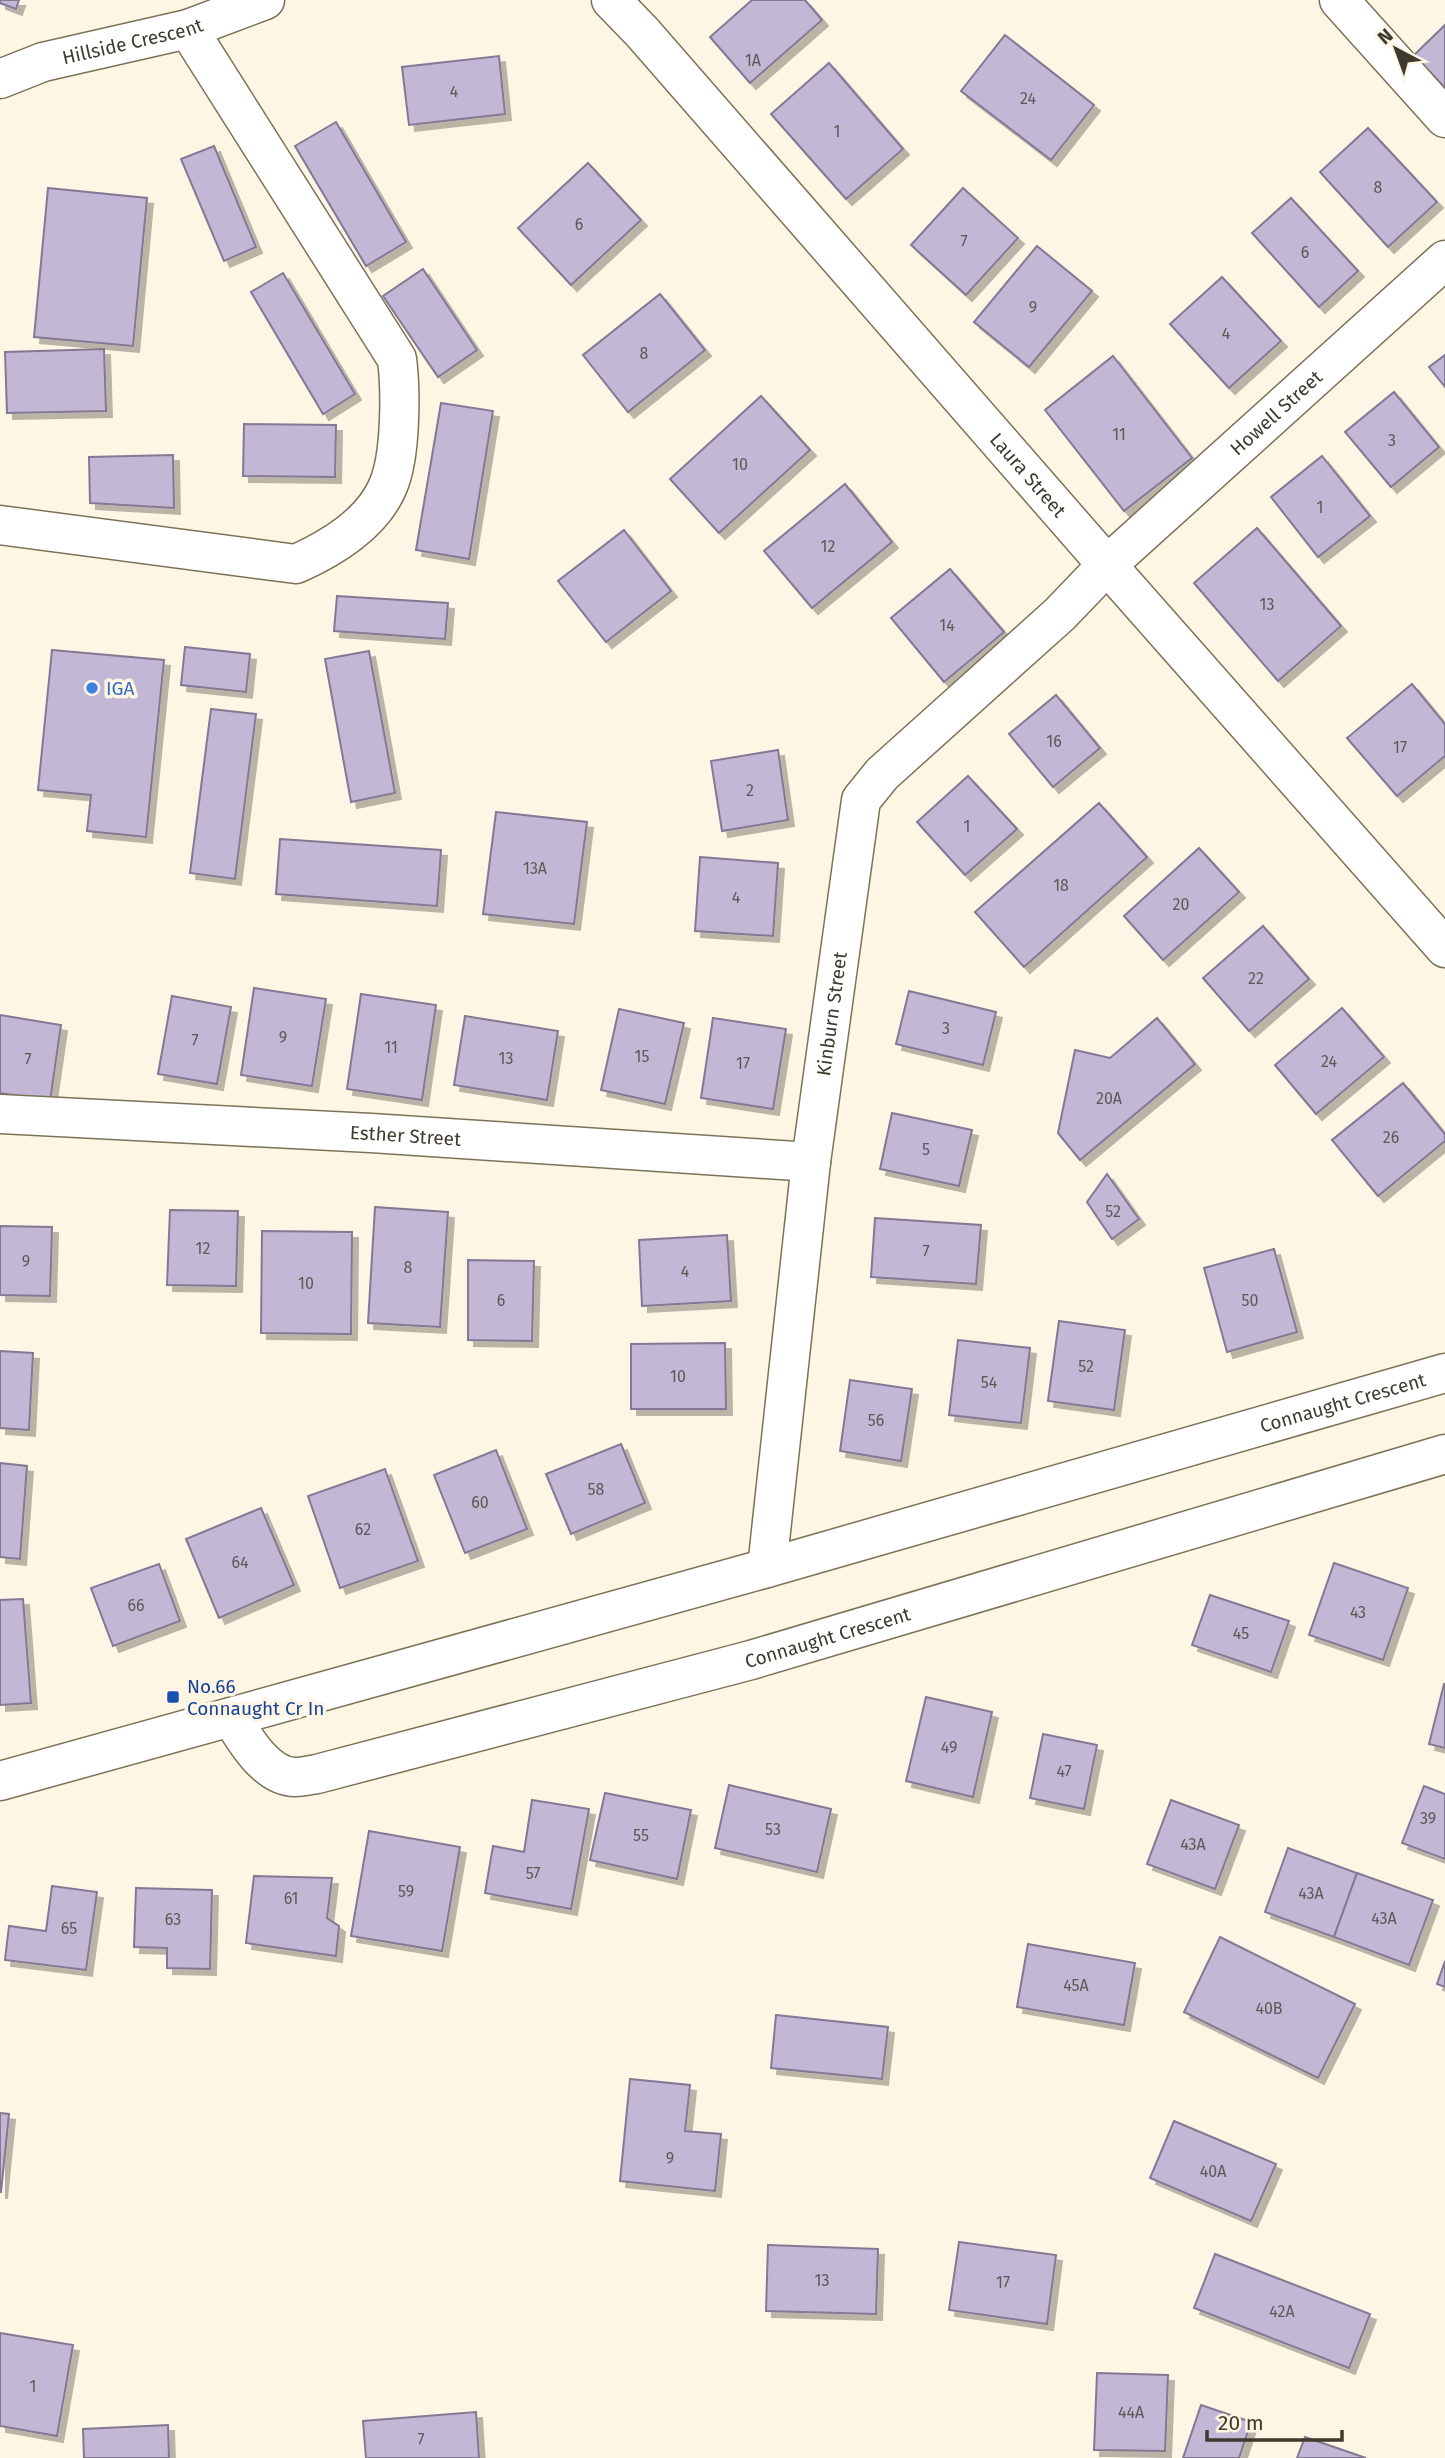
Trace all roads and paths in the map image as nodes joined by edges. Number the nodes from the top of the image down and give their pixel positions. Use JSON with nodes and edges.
{"nodes":[{"id":1,"x":265,"y":0,"type":"edge"},
{"id":2,"x":611,"y":0,"type":"edge"},
{"id":3,"x":1339,"y":0,"type":"edge"},
{"id":4,"x":188,"y":29,"type":"junction"},
{"id":5,"x":0,"y":79,"type":"edge"},
{"id":6,"x":1445,"y":118,"type":"edge"},
{"id":7,"x":1445,"y":260,"type":"edge"},
{"id":8,"x":0,"y":525,"type":"edge"},
{"id":9,"x":1107,"y":565,"type":"junction"},
{"id":10,"x":1445,"y":948,"type":"edge"},
{"id":11,"x":0,"y":1114,"type":"edge"},
{"id":12,"x":811,"y":1162,"type":"junction"},
{"id":13,"x":1445,"y":1373,"type":"edge"},
{"id":14,"x":1445,"y":1454,"type":"edge"},
{"id":15,"x":767,"y":1568,"type":"junction"},
{"id":16,"x":231,"y":1717,"type":"junction"},
{"id":17,"x":0,"y":1781,"type":"edge"}],
"edges":[{"from":1,"to":4,"type":"street","name":"Hillside Crescent"},
{"from":2,"to":9,"type":"street","name":"Laura Street"},
{"from":3,"to":6,"type":"street"},
{"from":4,"to":5,"type":"street","name":"Hillside Crescent"},
{"from":4,"to":8,"type":"street"},
{"from":7,"to":9,"type":"street","name":"Howell Street"},
{"from":9,"to":10,"type":"street","name":"Laura Street"},
{"from":9,"to":12,"type":"street","name":"Kinburn Street"},
{"from":11,"to":12,"type":"street","name":"Esther Street"},
{"from":12,"to":15,"type":"street","name":"Kinburn Street"},
{"from":13,"to":15,"type":"street","name":"Connaught Crescent"},
{"from":14,"to":16,"type":"street","name":"Connaught Crescent"},
{"from":15,"to":16,"type":"street","name":"Connaught Crescent"},
{"from":16,"to":17,"type":"street","name":"Connaught Crescent"}]}
